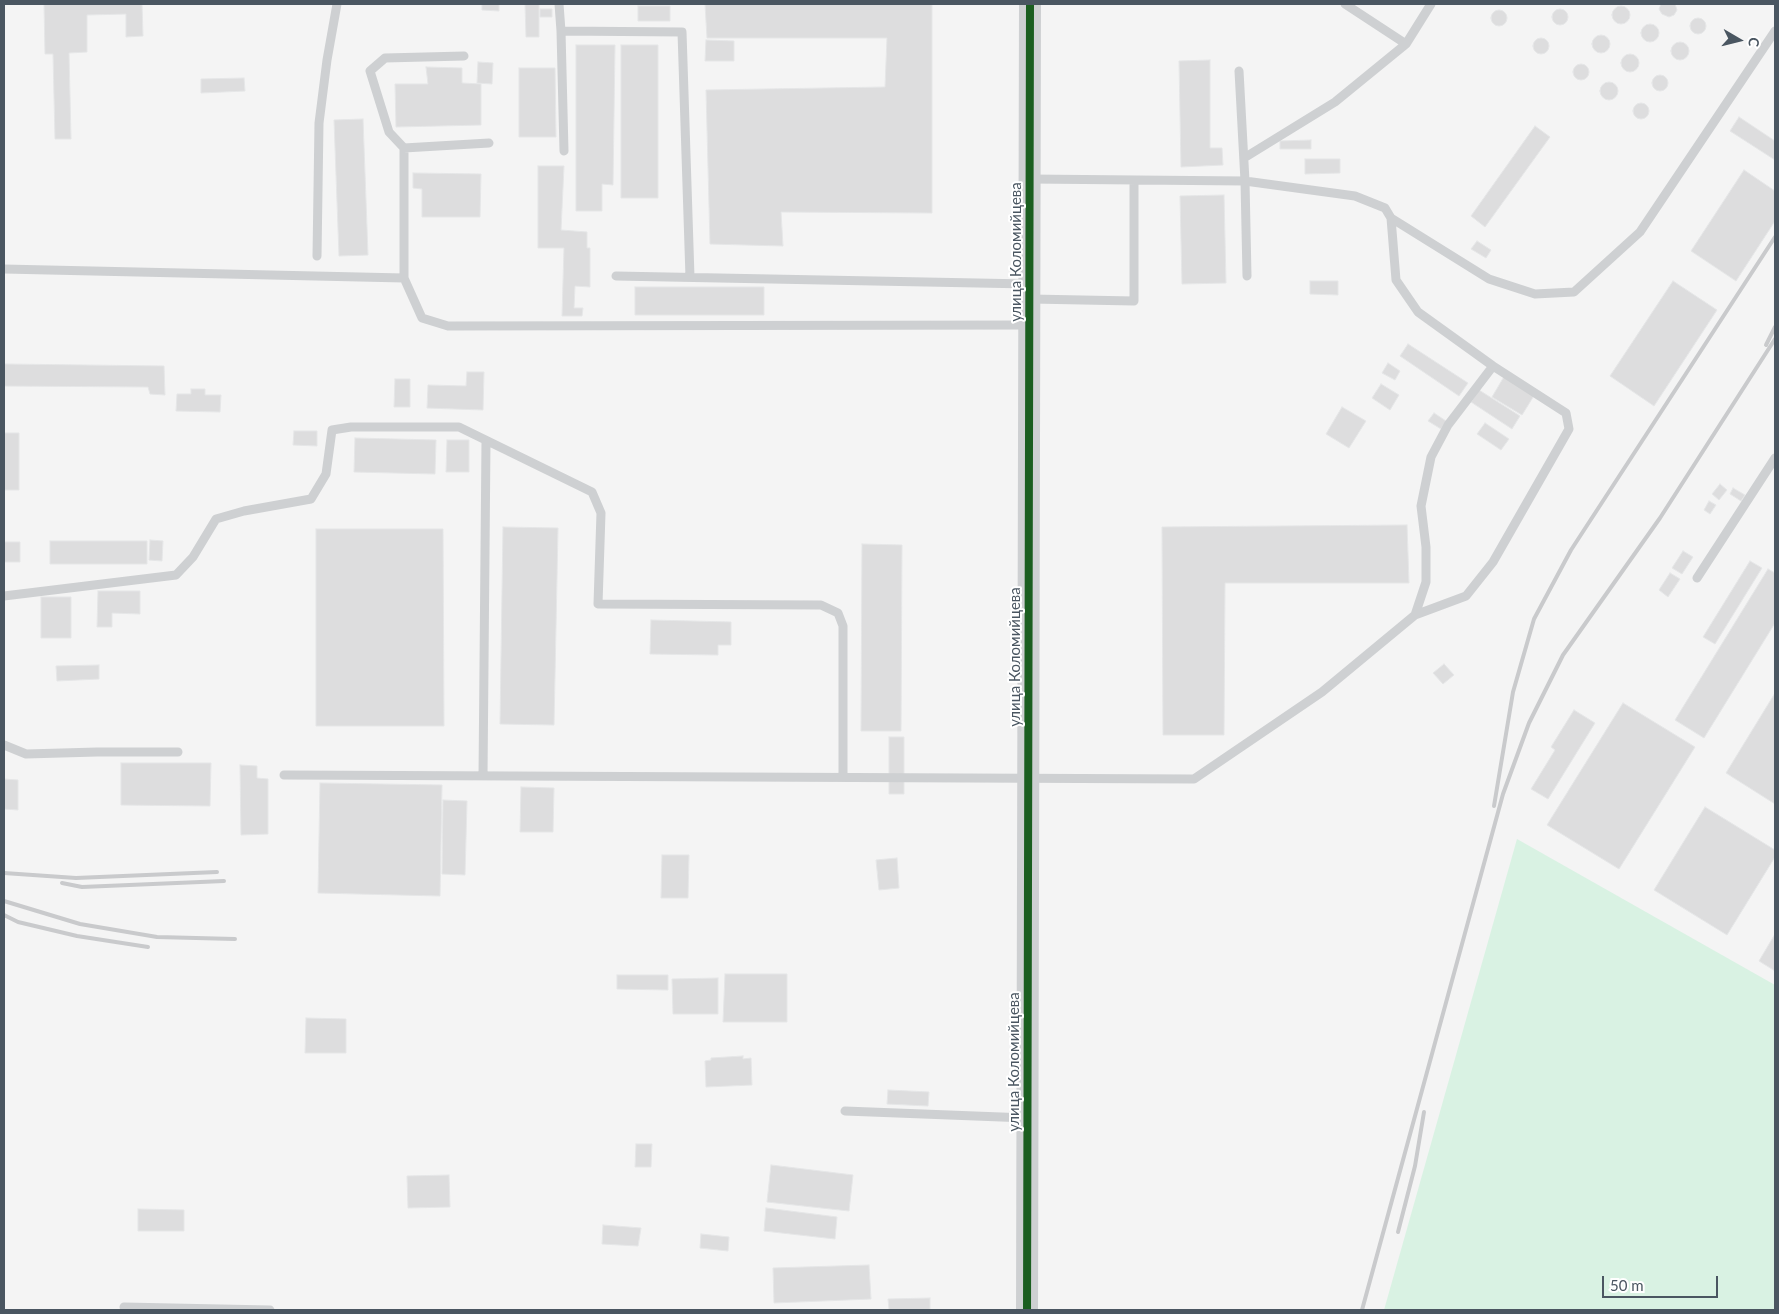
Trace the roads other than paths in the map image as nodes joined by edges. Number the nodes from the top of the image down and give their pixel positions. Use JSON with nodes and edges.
{"nodes":[{"id":1,"x":337,"y":4,"type":"edge"},
{"id":2,"x":559,"y":4,"type":"edge"},
{"id":3,"x":1030,"y":4,"type":"edge"},
{"id":4,"x":1344,"y":4,"type":"edge"},
{"id":5,"x":1431,"y":4,"type":"edge"},
{"id":6,"x":561,"y":31,"type":"junction"},
{"id":7,"x":1775,"y":32,"type":"edge"},
{"id":8,"x":1406,"y":44,"type":"junction"},
{"id":9,"x":464,"y":56,"type":"dead end"},
{"id":10,"x":1239,"y":71,"type":"dead end"},
{"id":11,"x":489,"y":143,"type":"dead end"},
{"id":12,"x":404,"y":148,"type":"junction"},
{"id":13,"x":564,"y":151,"type":"dead end"},
{"id":14,"x":1244,"y":158,"type":"junction"},
{"id":15,"x":1030,"y":179,"type":"junction"},
{"id":16,"x":1134,"y":180,"type":"junction"},
{"id":17,"x":1245,"y":181,"type":"junction"},
{"id":18,"x":1391,"y":218,"type":"junction"},
{"id":19,"x":316,"y":256,"type":"dead end"},
{"id":20,"x":4,"y":270,"type":"edge"},
{"id":21,"x":616,"y":276,"type":"dead end"},
{"id":22,"x":1248,"y":276,"type":"dead end"},
{"id":23,"x":690,"y":277,"type":"junction"},
{"id":24,"x":404,"y":278,"type":"junction"},
{"id":25,"x":1029,"y":291,"type":"junction"},
{"id":26,"x":1029,"y":325,"type":"junction"},
{"id":27,"x":1493,"y":366,"type":"junction"},
{"id":28,"x":486,"y":441,"type":"junction"},
{"id":29,"x":1775,"y":458,"type":"edge"},
{"id":30,"x":1697,"y":578,"type":"dead end"},
{"id":31,"x":4,"y":596,"type":"edge"},
{"id":32,"x":1415,"y":615,"type":"junction"},
{"id":33,"x":4,"y":745,"type":"edge"},
{"id":34,"x":178,"y":752,"type":"dead end"},
{"id":35,"x":284,"y":775,"type":"dead end"},
{"id":36,"x":483,"y":776,"type":"junction"},
{"id":37,"x":843,"y":777,"type":"junction"},
{"id":38,"x":1028,"y":778,"type":"junction"},
{"id":39,"x":845,"y":1111,"type":"dead end"},
{"id":40,"x":1028,"y":1118,"type":"junction"},
{"id":41,"x":124,"y":1307,"type":"dead end"},
{"id":42,"x":270,"y":1310,"type":"edge"},
{"id":43,"x":1027,"y":1310,"type":"edge"}],
"edges":[{"from":1,"to":19,"type":"lane"},
{"from":2,"to":6,"type":"lane"},
{"from":3,"to":15,"type":"street","name":"улица Коломийцева"},
{"from":4,"to":8,"type":"lane"},
{"from":5,"to":8,"type":"lane"},
{"from":6,"to":13,"type":"lane"},
{"from":6,"to":23,"type":"lane"},
{"from":7,"to":18,"type":"lane"},
{"from":8,"to":14,"type":"lane"},
{"from":9,"to":12,"type":"lane"},
{"from":10,"to":14,"type":"lane"},
{"from":11,"to":12,"type":"lane"},
{"from":12,"to":24,"type":"lane"},
{"from":14,"to":17,"type":"lane"},
{"from":15,"to":16,"type":"lane"},
{"from":15,"to":25,"type":"street","name":"улица Коломийцева"},
{"from":16,"to":17,"type":"lane"},
{"from":16,"to":25,"type":"lane"},
{"from":17,"to":18,"type":"lane"},
{"from":17,"to":22,"type":"lane"},
{"from":18,"to":27,"type":"lane"},
{"from":20,"to":24,"type":"lane"},
{"from":21,"to":23,"type":"lane"},
{"from":23,"to":25,"type":"lane"},
{"from":24,"to":26,"type":"lane"},
{"from":25,"to":26,"type":"street","name":"улица Коломийцева"},
{"from":26,"to":38,"type":"street","name":"улица Коломийцева"},
{"from":27,"to":32,"type":"lane"},
{"from":27,"to":32,"type":"lane"},
{"from":28,"to":31,"type":"lane"},
{"from":28,"to":36,"type":"lane"},
{"from":28,"to":37,"type":"lane"},
{"from":29,"to":30,"type":"lane"},
{"from":32,"to":38,"type":"lane"},
{"from":33,"to":34,"type":"lane"},
{"from":35,"to":36,"type":"lane"},
{"from":36,"to":37,"type":"lane"},
{"from":37,"to":38,"type":"lane"},
{"from":38,"to":40,"type":"street","name":"улица Коломийцева"},
{"from":39,"to":40,"type":"lane"},
{"from":40,"to":43,"type":"street","name":"улица Коломийцева"},
{"from":41,"to":42,"type":"lane"}]}
